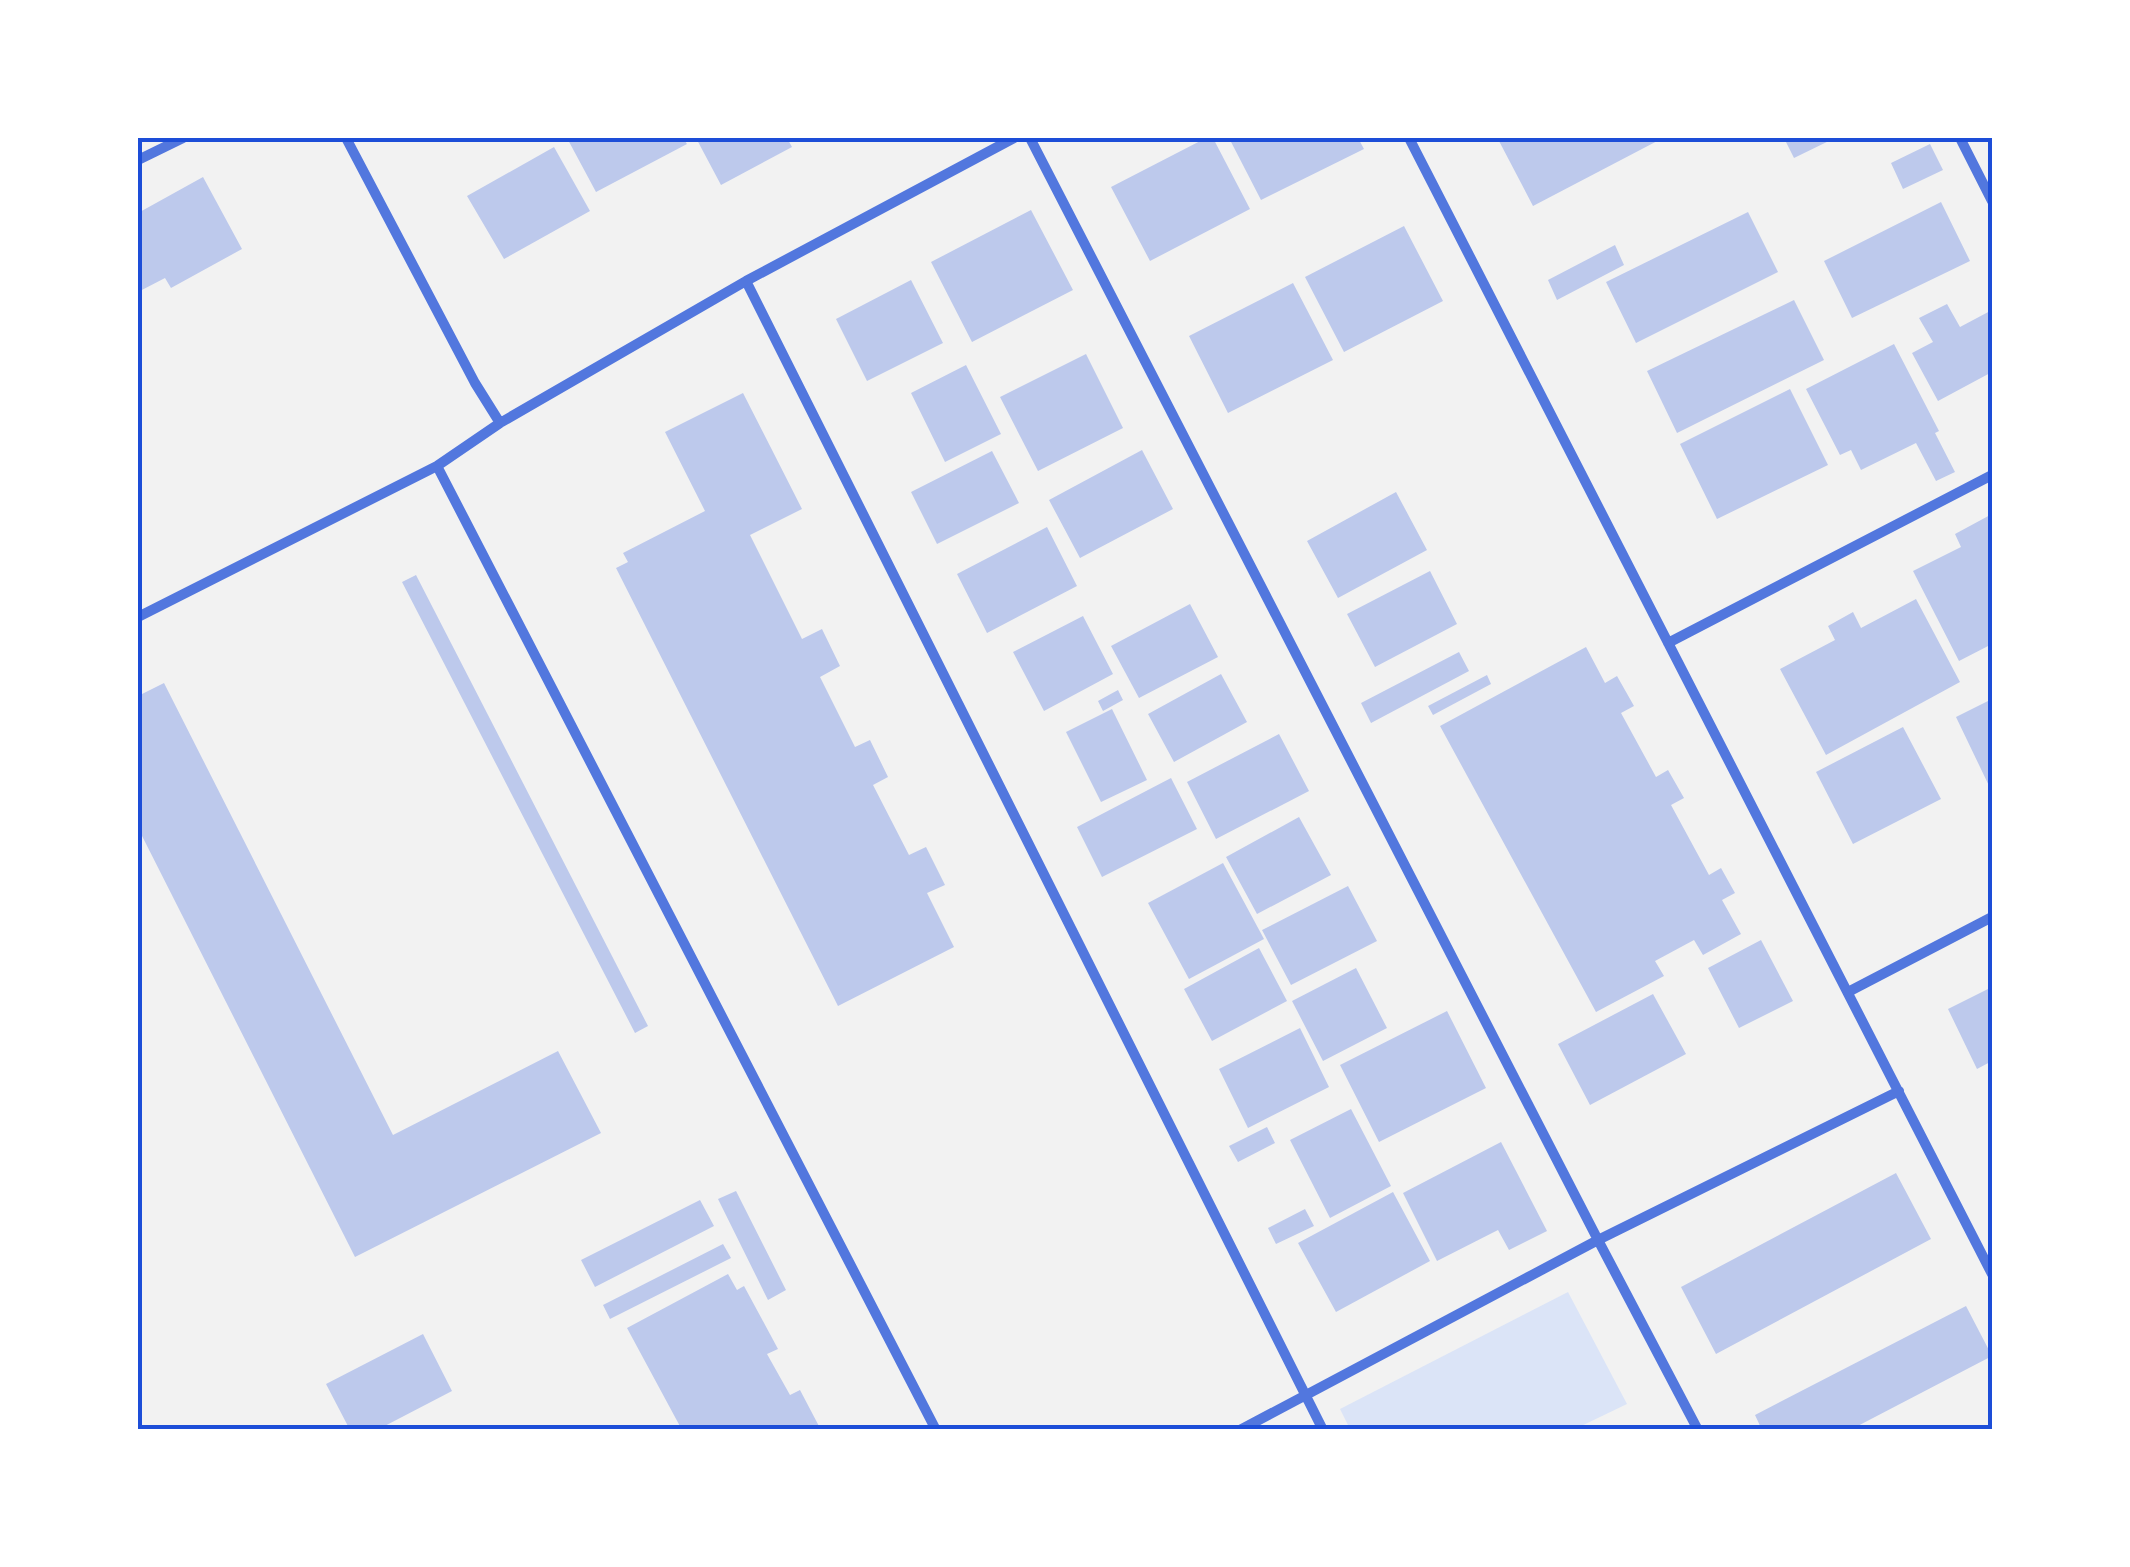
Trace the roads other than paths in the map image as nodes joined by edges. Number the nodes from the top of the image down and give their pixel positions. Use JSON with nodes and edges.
{"nodes":[{"id":1,"x":184,"y":138,"type":"edge"},
{"id":2,"x":346,"y":138,"type":"edge"},
{"id":3,"x":1014,"y":138,"type":"edge"},
{"id":4,"x":1030,"y":138,"type":"edge"},
{"id":5,"x":1409,"y":138,"type":"edge"},
{"id":6,"x":1960,"y":138,"type":"edge"},
{"id":7,"x":138,"y":160,"type":"edge"},
{"id":8,"x":1992,"y":201,"type":"edge"},
{"id":9,"x":746,"y":281,"type":"junction"},
{"id":10,"x":500,"y":423,"type":"junction"},
{"id":11,"x":437,"y":466,"type":"junction"},
{"id":12,"x":1992,"y":475,"type":"edge"},
{"id":13,"x":138,"y":617,"type":"edge"},
{"id":14,"x":1668,"y":643,"type":"junction"},
{"id":15,"x":1992,"y":917,"type":"edge"},
{"id":16,"x":1848,"y":992,"type":"junction"},
{"id":17,"x":1899,"y":1092,"type":"junction"},
{"id":18,"x":1598,"y":1240,"type":"junction"},
{"id":19,"x":1992,"y":1274,"type":"edge"},
{"id":20,"x":1306,"y":1396,"type":"junction"},
{"id":21,"x":936,"y":1430,"type":"edge"},
{"id":22,"x":1240,"y":1430,"type":"edge"},
{"id":23,"x":1324,"y":1430,"type":"edge"},
{"id":24,"x":1698,"y":1430,"type":"edge"}],
"edges":[{"from":1,"to":7,"type":"street"},
{"from":2,"to":10,"type":"street"},
{"from":3,"to":9,"type":"street"},
{"from":4,"to":18,"type":"street"},
{"from":5,"to":14,"type":"street"},
{"from":6,"to":8,"type":"street"},
{"from":9,"to":10,"type":"street"},
{"from":9,"to":20,"type":"street"},
{"from":10,"to":11,"type":"street"},
{"from":11,"to":13,"type":"street"},
{"from":11,"to":21,"type":"street"},
{"from":12,"to":14,"type":"street"},
{"from":14,"to":16,"type":"street"},
{"from":15,"to":16,"type":"street"},
{"from":16,"to":17,"type":"street"},
{"from":17,"to":18,"type":"street"},
{"from":17,"to":19,"type":"street"},
{"from":18,"to":20,"type":"street"},
{"from":18,"to":24,"type":"street"},
{"from":20,"to":22,"type":"street"},
{"from":20,"to":23,"type":"street"}]}
